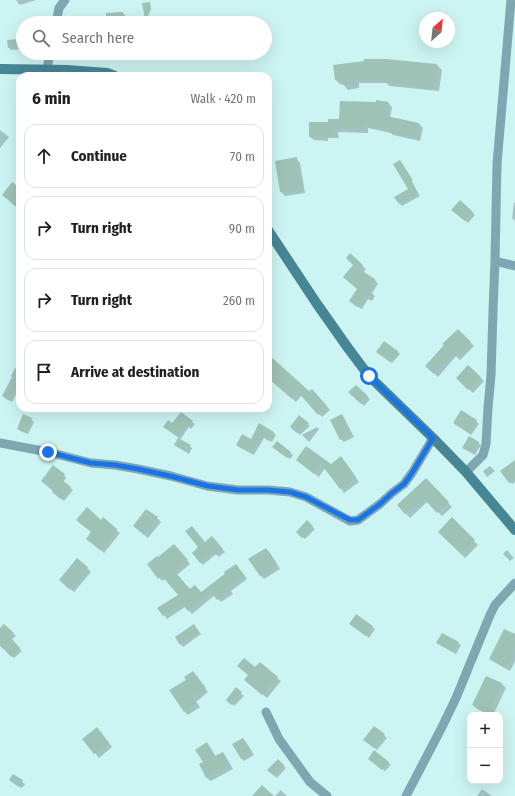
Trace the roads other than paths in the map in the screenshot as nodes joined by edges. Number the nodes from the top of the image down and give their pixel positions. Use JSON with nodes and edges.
{"nodes":[{"id":1,"x":65,"y":0,"type":"edge"},
{"id":2,"x":511,"y":0,"type":"edge"},
{"id":3,"x":57,"y":16,"type":"edge"},
{"id":4,"x":49,"y":60,"type":"edge"},
{"id":5,"x":0,"y":69,"type":"edge"},
{"id":6,"x":47,"y":69,"type":"junction"},
{"id":7,"x":89,"y":72,"type":"edge"},
{"id":8,"x":272,"y":236,"type":"edge"},
{"id":9,"x":495,"y":260,"type":"junction"},
{"id":10,"x":515,"y":266,"type":"edge"},
{"id":11,"x":433,"y":438,"type":"junction"},
{"id":12,"x":0,"y":443,"type":"edge"},
{"id":13,"x":466,"y":472,"type":"junction"},
{"id":14,"x":515,"y":530,"type":"edge"},
{"id":15,"x":515,"y":583,"type":"edge"},
{"id":16,"x":266,"y":712,"type":"dead end"},
{"id":17,"x":327,"y":796,"type":"edge"},
{"id":18,"x":406,"y":796,"type":"edge"}],
"edges":[{"from":1,"to":3,"type":"street"},
{"from":2,"to":9,"type":"street"},
{"from":4,"to":6,"type":"street"},
{"from":5,"to":6,"type":"main road"},
{"from":6,"to":7,"type":"main road"},
{"from":8,"to":11,"type":"main road"},
{"from":9,"to":10,"type":"street"},
{"from":9,"to":13,"type":"street"},
{"from":11,"to":12,"type":"street"},
{"from":11,"to":13,"type":"main road"},
{"from":13,"to":14,"type":"main road"},
{"from":15,"to":18,"type":"street"},
{"from":16,"to":17,"type":"street"}]}
